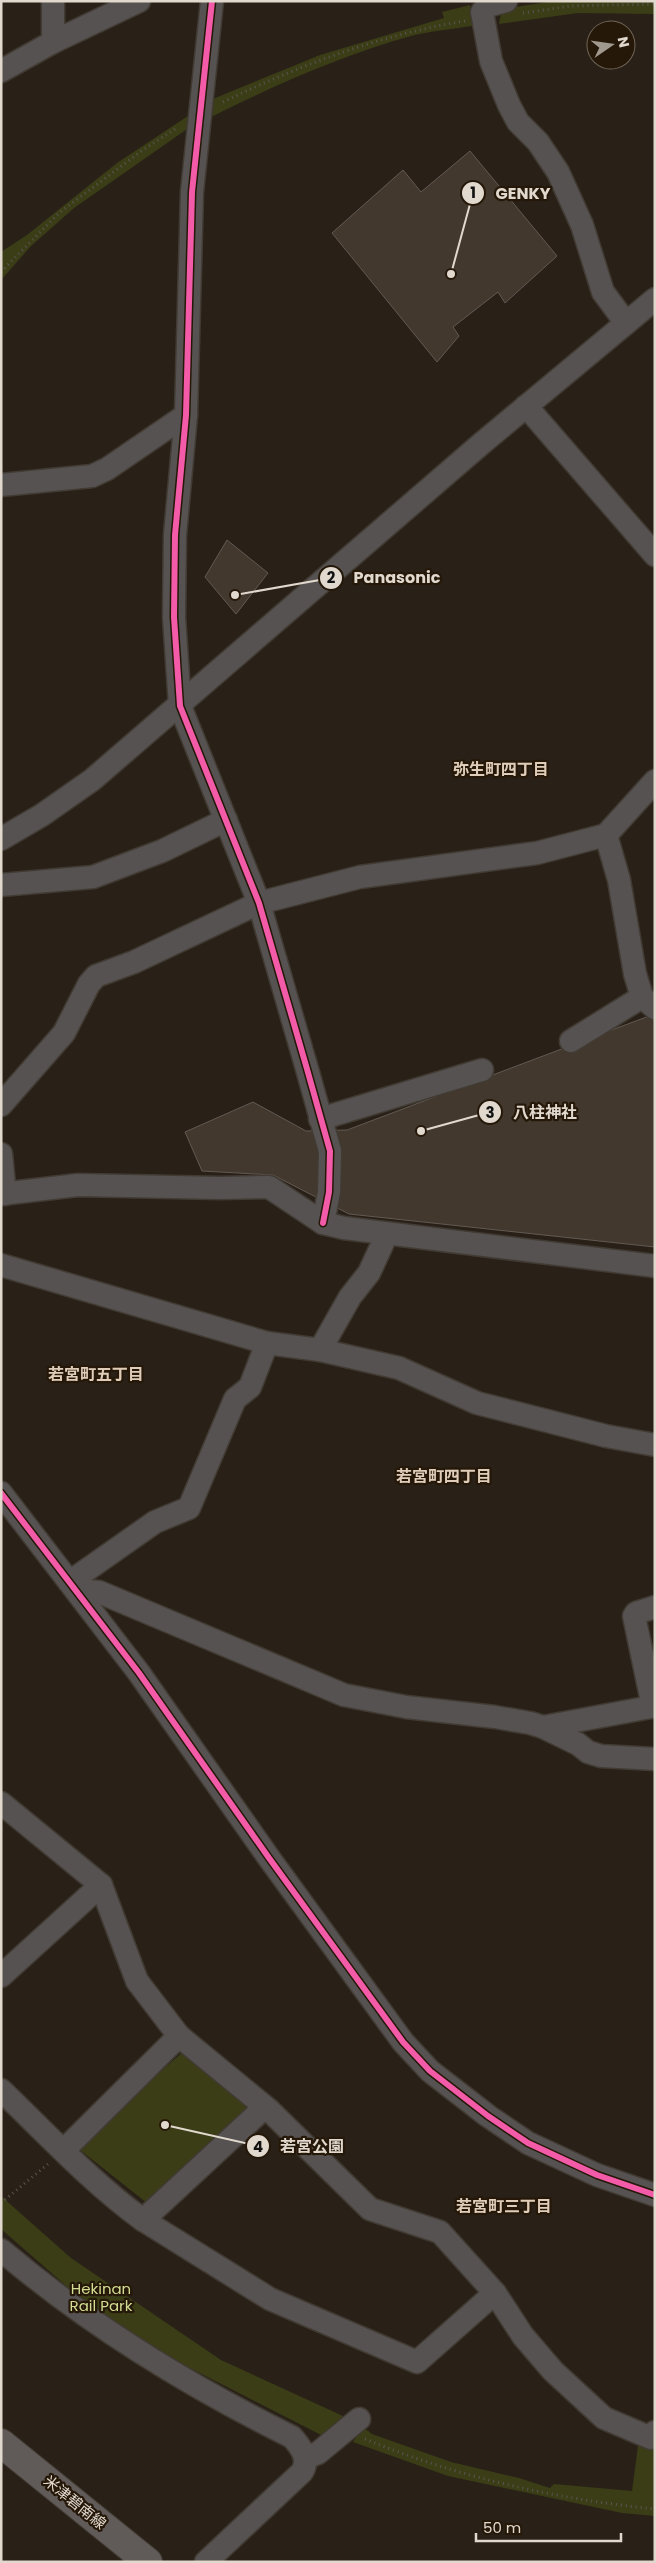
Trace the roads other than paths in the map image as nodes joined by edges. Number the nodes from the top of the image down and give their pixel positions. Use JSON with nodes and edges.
{"nodes":[{"id":1,"x":53,"y":1,"type":"edge"},
{"id":2,"x":139,"y":1,"type":"edge"},
{"id":3,"x":212,"y":1,"type":"edge"},
{"id":4,"x":511,"y":8,"type":"edge"},
{"id":5,"x":53,"y":42,"type":"junction"},
{"id":6,"x":1,"y":71,"type":"edge"},
{"id":7,"x":655,"y":299,"type":"edge"},
{"id":8,"x":626,"y":323,"type":"junction"},
{"id":9,"x":526,"y":406,"type":"junction"},
{"id":10,"x":186,"y":415,"type":"junction"},
{"id":11,"x":1,"y":485,"type":"edge"},
{"id":12,"x":655,"y":555,"type":"edge"},
{"id":13,"x":180,"y":706,"type":"junction"},
{"id":14,"x":655,"y":781,"type":"edge"},
{"id":15,"x":226,"y":820,"type":"junction"},
{"id":16,"x":606,"y":835,"type":"junction"},
{"id":17,"x":1,"y":839,"type":"edge"},
{"id":18,"x":1,"y":885,"type":"edge"},
{"id":19,"x":259,"y":903,"type":"junction"},
{"id":20,"x":648,"y":1003,"type":"edge"},
{"id":21,"x":571,"y":1042,"type":"dead end"},
{"id":22,"x":482,"y":1070,"type":"dead end"},
{"id":23,"x":1,"y":1105,"type":"edge"},
{"id":24,"x":320,"y":1119,"type":"junction"},
{"id":25,"x":1,"y":1154,"type":"edge"},
{"id":26,"x":3,"y":1194,"type":"edge"},
{"id":27,"x":323,"y":1223,"type":"junction"},
{"id":28,"x":388,"y":1234,"type":"junction"},
{"id":29,"x":1,"y":1265,"type":"edge"},
{"id":30,"x":655,"y":1266,"type":"edge"},
{"id":31,"x":267,"y":1343,"type":"junction"},
{"id":32,"x":320,"y":1350,"type":"junction"},
{"id":33,"x":655,"y":1445,"type":"edge"},
{"id":34,"x":1,"y":1493,"type":"edge"},
{"id":35,"x":74,"y":1586,"type":"junction"},
{"id":36,"x":655,"y":1607,"type":"edge"},
{"id":37,"x":543,"y":1726,"type":"junction"},
{"id":38,"x":655,"y":1759,"type":"edge"},
{"id":39,"x":1,"y":1803,"type":"edge"},
{"id":40,"x":101,"y":1885,"type":"junction"},
{"id":41,"x":1,"y":1976,"type":"edge"},
{"id":42,"x":179,"y":2036,"type":"junction"},
{"id":43,"x":1,"y":2090,"type":"edge"},
{"id":44,"x":265,"y":2107,"type":"junction"},
{"id":45,"x":64,"y":2150,"type":"junction"},
{"id":46,"x":655,"y":2195,"type":"edge"},
{"id":47,"x":143,"y":2220,"type":"junction"},
{"id":48,"x":1,"y":2250,"type":"edge"},
{"id":49,"x":495,"y":2294,"type":"junction"},
{"id":50,"x":361,"y":2428,"type":"road end"},
{"id":51,"x":655,"y":2432,"type":"edge"},
{"id":52,"x":1,"y":2443,"type":"edge"},
{"id":53,"x":305,"y":2458,"type":"junction"},
{"id":54,"x":148,"y":2562,"type":"edge"},
{"id":55,"x":206,"y":2562,"type":"edge"}],
"edges":[{"from":1,"to":5,"type":"street"},
{"from":2,"to":5,"type":"street"},
{"from":3,"to":10,"type":"street"},
{"from":4,"to":8,"type":"street"},
{"from":5,"to":6,"type":"street"},
{"from":7,"to":8,"type":"street"},
{"from":8,"to":9,"type":"street"},
{"from":9,"to":12,"type":"street"},
{"from":9,"to":13,"type":"street"},
{"from":10,"to":11,"type":"street"},
{"from":10,"to":13,"type":"street"},
{"from":13,"to":15,"type":"street"},
{"from":13,"to":17,"type":"street"},
{"from":14,"to":16,"type":"street"},
{"from":15,"to":18,"type":"street"},
{"from":15,"to":19,"type":"street"},
{"from":16,"to":19,"type":"street"},
{"from":16,"to":20,"type":"street"},
{"from":19,"to":23,"type":"street"},
{"from":19,"to":24,"type":"street"},
{"from":20,"to":21,"type":"street"},
{"from":22,"to":24,"type":"street"},
{"from":24,"to":27,"type":"street"},
{"from":25,"to":26,"type":"street"},
{"from":26,"to":27,"type":"street"},
{"from":27,"to":28,"type":"street"},
{"from":28,"to":30,"type":"street"},
{"from":28,"to":32,"type":"street"},
{"from":29,"to":31,"type":"street"},
{"from":31,"to":32,"type":"street"},
{"from":31,"to":35,"type":"street"},
{"from":32,"to":33,"type":"street"},
{"from":34,"to":35,"type":"street"},
{"from":35,"to":37,"type":"street"},
{"from":35,"to":46,"type":"street"},
{"from":36,"to":37,"type":"street"},
{"from":37,"to":38,"type":"street"},
{"from":39,"to":40,"type":"street"},
{"from":40,"to":41,"type":"street"},
{"from":40,"to":42,"type":"street"},
{"from":42,"to":44,"type":"street"},
{"from":42,"to":45,"type":"street"},
{"from":43,"to":45,"type":"street"},
{"from":44,"to":47,"type":"street"},
{"from":44,"to":49,"type":"street"},
{"from":45,"to":47,"type":"street"},
{"from":47,"to":49,"type":"street"},
{"from":48,"to":53,"type":"street"},
{"from":49,"to":51,"type":"street"},
{"from":50,"to":53,"type":"street"},
{"from":52,"to":54,"type":"main road","name":"米津碧南線"},
{"from":53,"to":55,"type":"street"}]}
